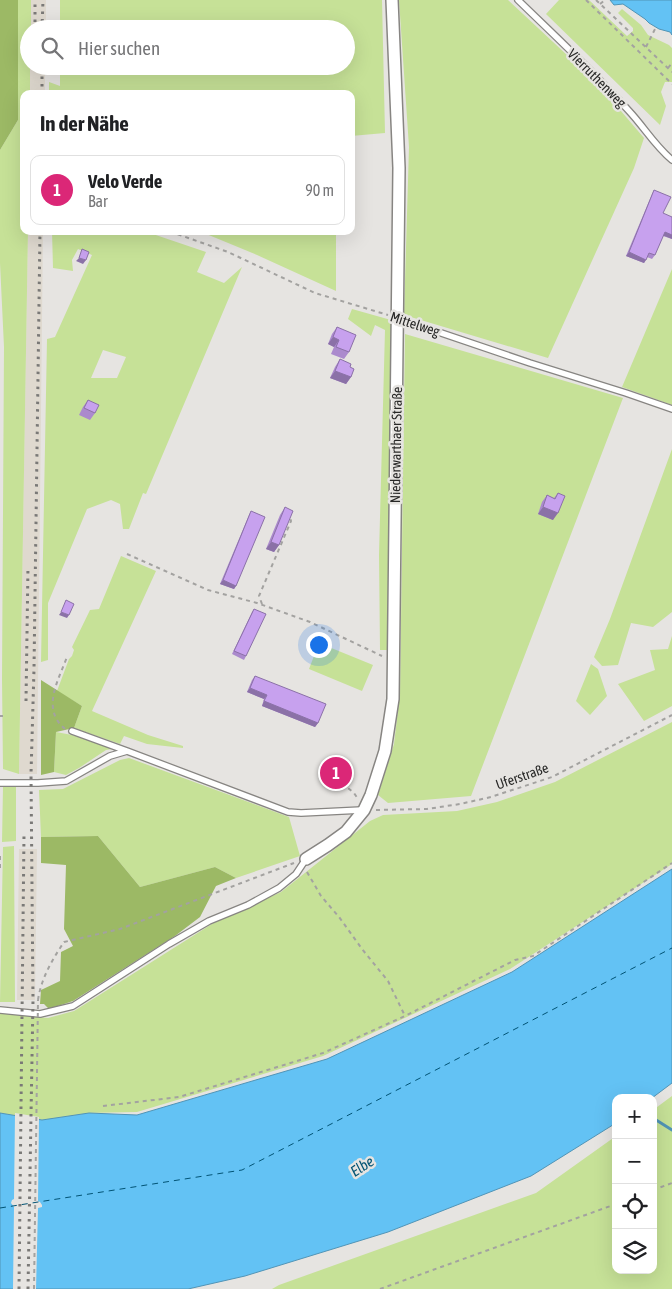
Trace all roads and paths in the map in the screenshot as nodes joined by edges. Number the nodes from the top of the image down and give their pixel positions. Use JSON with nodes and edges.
{"nodes":[{"id":1,"x":392,"y":0,"type":"edge"},
{"id":2,"x":518,"y":0,"type":"edge"},
{"id":3,"x":586,"y":0,"type":"edge"},
{"id":4,"x":596,"y":0,"type":"edge"},
{"id":5,"x":604,"y":0,"type":"edge"},
{"id":6,"x":600,"y":4,"type":"junction"},
{"id":7,"x":656,"y":27,"type":"dead end"},
{"id":8,"x":646,"y":47,"type":"junction"},
{"id":9,"x":672,"y":63,"type":"edge"},
{"id":10,"x":668,"y":68,"type":"junction"},
{"id":11,"x":672,"y":72,"type":"edge"},
{"id":12,"x":672,"y":84,"type":"edge"},
{"id":13,"x":672,"y":160,"type":"edge"},
{"id":14,"x":180,"y":235,"type":"edge"},
{"id":15,"x":397,"y":318,"type":"junction"},
{"id":16,"x":672,"y":409,"type":"edge"},
{"id":17,"x":284,"y":510,"type":"edge"},
{"id":18,"x":127,"y":554,"type":"dead end"},
{"id":19,"x":262,"y":605,"type":"junction"},
{"id":20,"x":67,"y":657,"type":"dead end"},
{"id":21,"x":394,"y":660,"type":"junction"},
{"id":22,"x":672,"y":714,"type":"edge"},
{"id":23,"x":72,"y":732,"type":"joint"},
{"id":24,"x":127,"y":751,"type":"junction"},
{"id":25,"x":341,"y":774,"type":"dead end"},
{"id":26,"x":0,"y":783,"type":"edge"},
{"id":27,"x":358,"y":799,"type":"dead end"},
{"id":28,"x":364,"y":810,"type":"junction"},
{"id":29,"x":0,"y":856,"type":"edge"},
{"id":30,"x":304,"y":861,"type":"junction"},
{"id":31,"x":672,"y":863,"type":"edge"},
{"id":32,"x":0,"y":871,"type":"edge"},
{"id":33,"x":0,"y":1010,"type":"edge"},
{"id":34,"x":405,"y":1016,"type":"junction"},
{"id":35,"x":102,"y":1106,"type":"dead end"},
{"id":36,"x":672,"y":1183,"type":"edge"},
{"id":37,"x":657,"y":1189,"type":"edge"},
{"id":38,"x":612,"y":1205,"type":"edge"},
{"id":39,"x":34,"y":1289,"type":"edge"},
{"id":40,"x":380,"y":1289,"type":"edge"}],
"edges":[{"from":1,"to":15,"type":"street","name":"Niederwarthaer Straße"},
{"from":2,"to":13,"type":"lane","name":"Vierruthenweg"},
{"from":3,"to":12,"type":"path"},
{"from":4,"to":6,"type":"path"},
{"from":5,"to":6,"type":"path"},
{"from":6,"to":8,"type":"path"},
{"from":7,"to":8,"type":"path"},
{"from":8,"to":10,"type":"path"},
{"from":9,"to":10,"type":"path"},
{"from":10,"to":11,"type":"path"},
{"from":14,"to":15,"type":"path","name":"Mittelweg"},
{"from":15,"to":16,"type":"lane","name":"Mittelweg"},
{"from":15,"to":21,"type":"street","name":"Niederwarthaer Straße"},
{"from":17,"to":19,"type":"path"},
{"from":18,"to":19,"type":"path"},
{"from":19,"to":21,"type":"path"},
{"from":20,"to":23,"type":"path"},
{"from":21,"to":28,"type":"street","name":"Niederwarthaer Straße"},
{"from":22,"to":28,"type":"path","name":"Uferstraße"},
{"from":23,"to":24,"type":"lane"},
{"from":24,"to":26,"type":"lane"},
{"from":24,"to":28,"type":"lane"},
{"from":25,"to":27,"type":"path"},
{"from":28,"to":30,"type":"street","name":"Niederwarthaer Straße"},
{"from":29,"to":32,"type":"path"},
{"from":30,"to":33,"type":"lane"},
{"from":30,"to":34,"type":"path"},
{"from":30,"to":39,"type":"path","bridge":true},
{"from":31,"to":34,"type":"path"},
{"from":34,"to":35,"type":"path"},
{"from":36,"to":37,"type":"path"},
{"from":38,"to":40,"type":"path"}]}
